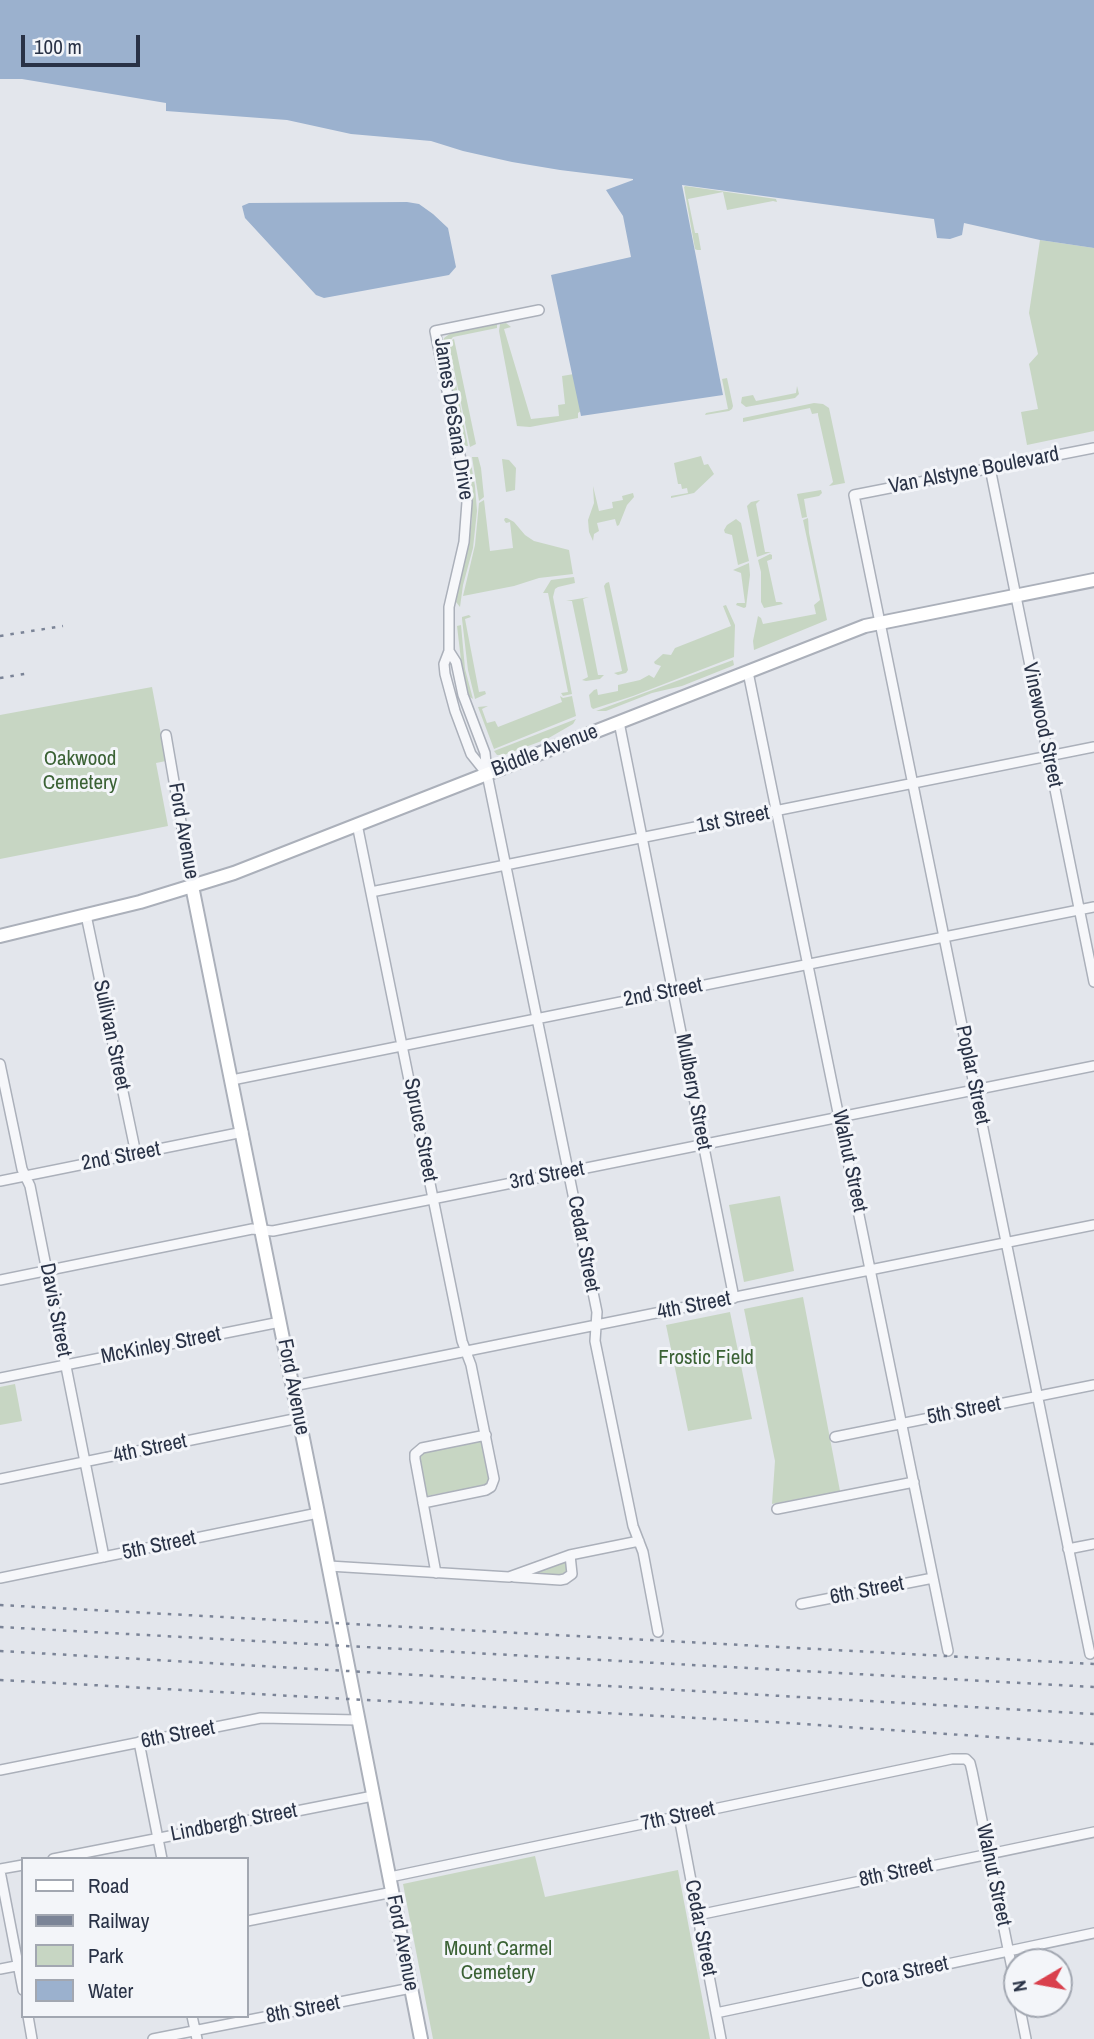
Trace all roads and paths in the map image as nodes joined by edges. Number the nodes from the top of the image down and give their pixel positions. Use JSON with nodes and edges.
{"nodes":[{"id":1,"x":540,"y":310,"type":"dead end"},
{"id":2,"x":1094,"y":448,"type":"edge"},
{"id":3,"x":990,"y":468,"type":"junction"},
{"id":4,"x":854,"y":495,"type":"joint"},
{"id":5,"x":1094,"y":580,"type":"edge"},
{"id":6,"x":1016,"y":596,"type":"junction"},
{"id":7,"x":880,"y":624,"type":"junction"},
{"id":8,"x":748,"y":672,"type":"junction"},
{"id":9,"x":619,"y":722,"type":"junction"},
{"id":10,"x":166,"y":735,"type":"dead end"},
{"id":11,"x":1094,"y":747,"type":"edge"},
{"id":12,"x":1048,"y":756,"type":"junction"},
{"id":13,"x":487,"y":774,"type":"junction"},
{"id":14,"x":913,"y":784,"type":"junction"},
{"id":15,"x":777,"y":811,"type":"junction"},
{"id":16,"x":357,"y":824,"type":"junction"},
{"id":17,"x":642,"y":838,"type":"junction"},
{"id":18,"x":507,"y":866,"type":"junction"},
{"id":19,"x":192,"y":886,"type":"junction"},
{"id":20,"x":371,"y":892,"type":"junction"},
{"id":21,"x":1094,"y":906,"type":"edge"},
{"id":22,"x":1079,"y":909,"type":"junction"},
{"id":23,"x":86,"y":915,"type":"junction"},
{"id":24,"x":0,"y":936,"type":"edge"},
{"id":25,"x":944,"y":937,"type":"junction"},
{"id":26,"x":808,"y":964,"type":"junction"},
{"id":27,"x":1094,"y":982,"type":"edge"},
{"id":28,"x":673,"y":991,"type":"junction"},
{"id":29,"x":538,"y":1019,"type":"junction"},
{"id":30,"x":402,"y":1046,"type":"junction"},
{"id":31,"x":0,"y":1064,"type":"edge"},
{"id":32,"x":1094,"y":1066,"type":"edge"},
{"id":33,"x":232,"y":1080,"type":"junction"},
{"id":34,"x":975,"y":1090,"type":"junction"},
{"id":35,"x":840,"y":1117,"type":"junction"},
{"id":36,"x":243,"y":1132,"type":"junction"},
{"id":37,"x":703,"y":1144,"type":"junction"},
{"id":38,"x":136,"y":1154,"type":"junction"},
{"id":39,"x":569,"y":1172,"type":"junction"},
{"id":40,"x":25,"y":1176,"type":"junction"},
{"id":41,"x":0,"y":1181,"type":"edge"},
{"id":42,"x":433,"y":1199,"type":"junction"},
{"id":43,"x":1094,"y":1225,"type":"edge"},
{"id":44,"x":262,"y":1230,"type":"junction"},
{"id":45,"x":1006,"y":1243,"type":"junction"},
{"id":46,"x":871,"y":1270,"type":"junction"},
{"id":47,"x":47,"y":1271,"type":"junction"},
{"id":48,"x":0,"y":1280,"type":"edge"},
{"id":49,"x":734,"y":1298,"type":"junction"},
{"id":50,"x":280,"y":1322,"type":"junction"},
{"id":51,"x":596,"y":1325,"type":"junction"},
{"id":52,"x":466,"y":1352,"type":"junction"},
{"id":53,"x":65,"y":1365,"type":"junction"},
{"id":54,"x":0,"y":1378,"type":"edge"},
{"id":55,"x":1094,"y":1385,"type":"edge"},
{"id":56,"x":293,"y":1386,"type":"junction"},
{"id":57,"x":1037,"y":1396,"type":"junction"},
{"id":58,"x":299,"y":1418,"type":"junction"},
{"id":59,"x":902,"y":1423,"type":"junction"},
{"id":60,"x":485,"y":1435,"type":"junction"},
{"id":61,"x":835,"y":1437,"type":"dead end"},
{"id":62,"x":85,"y":1462,"type":"junction"},
{"id":63,"x":0,"y":1479,"type":"edge"},
{"id":64,"x":914,"y":1482,"type":"junction"},
{"id":65,"x":422,"y":1503,"type":"junction"},
{"id":66,"x":777,"y":1509,"type":"dead end"},
{"id":67,"x":318,"y":1513,"type":"junction"},
{"id":68,"x":639,"y":1541,"type":"junction"},
{"id":69,"x":1094,"y":1544,"type":"edge"},
{"id":70,"x":1068,"y":1549,"type":"junction"},
{"id":71,"x":570,"y":1555,"type":"junction"},
{"id":72,"x":104,"y":1557,"type":"junction"},
{"id":73,"x":329,"y":1566,"type":"junction"},
{"id":74,"x":436,"y":1573,"type":"junction"},
{"id":75,"x":509,"y":1577,"type":"junction"},
{"id":76,"x":0,"y":1578,"type":"edge"},
{"id":77,"x":933,"y":1578,"type":"junction"},
{"id":78,"x":801,"y":1604,"type":"dead end"},
{"id":79,"x":658,"y":1632,"type":"dead end"},
{"id":80,"x":948,"y":1651,"type":"dead end"},
{"id":81,"x":1090,"y":1654,"type":"dead end"},
{"id":82,"x":358,"y":1720,"type":"junction"},
{"id":83,"x":139,"y":1742,"type":"junction"},
{"id":84,"x":966,"y":1759,"type":"joint"},
{"id":85,"x":0,"y":1770,"type":"edge"},
{"id":86,"x":373,"y":1796,"type":"junction"},
{"id":87,"x":679,"y":1817,"type":"junction"},
{"id":88,"x":1094,"y":1832,"type":"edge"},
{"id":89,"x":158,"y":1838,"type":"junction"},
{"id":90,"x":988,"y":1853,"type":"junction"},
{"id":91,"x":63,"y":1857,"type":"edge"},
{"id":92,"x":162,"y":1857,"type":"edge"},
{"id":93,"x":21,"y":1865,"type":"edge"},
{"id":94,"x":0,"y":1870,"type":"edge"},
{"id":95,"x":390,"y":1877,"type":"junction"},
{"id":96,"x":393,"y":1892,"type":"junction"},
{"id":97,"x":698,"y":1915,"type":"junction"},
{"id":98,"x":248,"y":1921,"type":"edge"},
{"id":99,"x":1094,"y":1933,"type":"edge"},
{"id":100,"x":1008,"y":1948,"type":"edge"},
{"id":101,"x":1023,"y":1948,"type":"edge"},
{"id":102,"x":1003,"y":1952,"type":"edge"},
{"id":103,"x":20,"y":1965,"type":"edge"},
{"id":104,"x":0,"y":1969,"type":"edge"},
{"id":105,"x":411,"y":1987,"type":"junction"},
{"id":106,"x":716,"y":2012,"type":"junction"},
{"id":107,"x":28,"y":2018,"type":"edge"},
{"id":108,"x":1022,"y":2018,"type":"edge"},
{"id":109,"x":196,"y":2035,"type":"edge"},
{"id":110,"x":32,"y":2039,"type":"edge"},
{"id":111,"x":153,"y":2039,"type":"edge"},
{"id":112,"x":421,"y":2039,"type":"edge"},
{"id":113,"x":721,"y":2039,"type":"edge"},
{"id":114,"x":1026,"y":2039,"type":"edge"}],
"edges":[{"from":1,"to":13,"type":"street","name":"James DeSana Drive"},
{"from":2,"to":3,"type":"street","name":"Van Alstyne Boulevard"},
{"from":3,"to":4,"type":"street","name":"Van Alstyne Boulevard"},
{"from":3,"to":6,"type":"street","name":"Vinewood Street"},
{"from":4,"to":7,"type":"street","name":"Poplar Street"},
{"from":5,"to":6,"type":"main road","name":"Biddle Avenue"},
{"from":6,"to":7,"type":"main road","name":"Biddle Avenue"},
{"from":6,"to":12,"type":"street","name":"Vinewood Street"},
{"from":7,"to":8,"type":"main road","name":"Biddle Avenue"},
{"from":7,"to":14,"type":"street","name":"Poplar Street"},
{"from":8,"to":9,"type":"main road","name":"Biddle Avenue"},
{"from":8,"to":15,"type":"street","name":"Walnut Street"},
{"from":9,"to":13,"type":"main road","name":"Biddle Avenue"},
{"from":9,"to":17,"type":"street","name":"Mulberry Street"},
{"from":10,"to":19,"type":"street","name":"Ford Avenue"},
{"from":11,"to":12,"type":"street","name":"1st Street"},
{"from":12,"to":14,"type":"street","name":"1st Street"},
{"from":12,"to":22,"type":"street","name":"Vinewood Street"},
{"from":13,"to":16,"type":"main road","name":"Biddle Avenue"},
{"from":13,"to":18,"type":"street","name":"Cedar Street"},
{"from":14,"to":15,"type":"street","name":"1st Street"},
{"from":14,"to":25,"type":"street","name":"Poplar Street"},
{"from":15,"to":17,"type":"street","name":"1st Street"},
{"from":15,"to":26,"type":"street","name":"Walnut Street"},
{"from":16,"to":19,"type":"main road","name":"Biddle Avenue"},
{"from":16,"to":20,"type":"street","name":"Spruce Street"},
{"from":17,"to":18,"type":"street","name":"1st Street"},
{"from":17,"to":28,"type":"street","name":"Mulberry Street"},
{"from":18,"to":20,"type":"street","name":"1st Street"},
{"from":18,"to":29,"type":"street","name":"Cedar Street"},
{"from":19,"to":23,"type":"main road","name":"Biddle Avenue"},
{"from":19,"to":33,"type":"main road","name":"Ford Avenue"},
{"from":20,"to":30,"type":"street","name":"Spruce Street"},
{"from":21,"to":22,"type":"street","name":"2nd Street"},
{"from":22,"to":25,"type":"street","name":"2nd Street"},
{"from":22,"to":27,"type":"street","name":"Vinewood Street"},
{"from":23,"to":24,"type":"main road","name":"Biddle Avenue"},
{"from":23,"to":38,"type":"street","name":"Sullivan Street"},
{"from":25,"to":26,"type":"street","name":"2nd Street"},
{"from":25,"to":34,"type":"street","name":"Poplar Street"},
{"from":26,"to":28,"type":"street","name":"2nd Street"},
{"from":26,"to":35,"type":"street","name":"Walnut Street"},
{"from":28,"to":29,"type":"street","name":"2nd Street"},
{"from":28,"to":37,"type":"street","name":"Mulberry Street"},
{"from":29,"to":30,"type":"street","name":"2nd Street"},
{"from":29,"to":39,"type":"street","name":"Cedar Street"},
{"from":30,"to":33,"type":"street","name":"2nd Street"},
{"from":30,"to":42,"type":"street","name":"Spruce Street"},
{"from":31,"to":40,"type":"street","name":"Davis Street"},
{"from":32,"to":34,"type":"street","name":"3rd Street"},
{"from":33,"to":36,"type":"main road","name":"Ford Avenue"},
{"from":34,"to":35,"type":"street","name":"3rd Street"},
{"from":34,"to":45,"type":"street","name":"Poplar Street"},
{"from":35,"to":37,"type":"street","name":"3rd Street"},
{"from":35,"to":46,"type":"street","name":"Walnut Street"},
{"from":36,"to":38,"type":"street","name":"2nd Street"},
{"from":36,"to":44,"type":"main road","name":"Ford Avenue"},
{"from":37,"to":39,"type":"street","name":"3rd Street"},
{"from":37,"to":49,"type":"street","name":"Mulberry Street"},
{"from":38,"to":40,"type":"street","name":"2nd Street"},
{"from":39,"to":42,"type":"street","name":"3rd Street"},
{"from":39,"to":51,"type":"street","name":"Cedar Street"},
{"from":40,"to":41,"type":"street","name":"2nd Street"},
{"from":40,"to":47,"type":"street","name":"Davis Street"},
{"from":42,"to":44,"type":"street","name":"3rd Street"},
{"from":42,"to":52,"type":"street","name":"Spruce Street"},
{"from":43,"to":45,"type":"street","name":"4th Street"},
{"from":44,"to":47,"type":"street","name":"3rd Street"},
{"from":44,"to":50,"type":"main road","name":"Ford Avenue"},
{"from":45,"to":46,"type":"street","name":"4th Street"},
{"from":45,"to":57,"type":"street","name":"Poplar Street"},
{"from":46,"to":49,"type":"street","name":"4th Street"},
{"from":46,"to":59,"type":"street","name":"Walnut Street"},
{"from":47,"to":48,"type":"street","name":"3rd Street"},
{"from":47,"to":53,"type":"street","name":"Davis Street"},
{"from":49,"to":51,"type":"street","name":"4th Street"},
{"from":50,"to":53,"type":"street","name":"McKinley Street"},
{"from":50,"to":56,"type":"main road","name":"Ford Avenue"},
{"from":51,"to":52,"type":"street","name":"4th Street"},
{"from":51,"to":68,"type":"street","name":"Cedar Street"},
{"from":52,"to":56,"type":"street","name":"4th Street"},
{"from":52,"to":60,"type":"street","name":"Spruce Street"},
{"from":53,"to":54,"type":"street","name":"McKinley Street"},
{"from":53,"to":62,"type":"street","name":"Davis Street"},
{"from":55,"to":57,"type":"street","name":"5th Street"},
{"from":56,"to":58,"type":"main road","name":"Ford Avenue"},
{"from":57,"to":59,"type":"street","name":"5th Street"},
{"from":57,"to":70,"type":"street","name":"Poplar Street"},
{"from":58,"to":62,"type":"street","name":"4th Street"},
{"from":58,"to":67,"type":"main road","name":"Ford Avenue"},
{"from":59,"to":61,"type":"street","name":"5th Street"},
{"from":59,"to":64,"type":"street","name":"Walnut Street"},
{"from":60,"to":65,"type":"street"},
{"from":60,"to":65,"type":"street","name":"Spruce Street"},
{"from":62,"to":63,"type":"street","name":"4th Street"},
{"from":62,"to":72,"type":"street","name":"Davis Street"},
{"from":64,"to":66,"type":"street"},
{"from":64,"to":77,"type":"street","name":"Walnut Street"},
{"from":65,"to":74,"type":"street"},
{"from":67,"to":72,"type":"street","name":"5th Street"},
{"from":67,"to":73,"type":"main road","name":"Ford Avenue"},
{"from":68,"to":71,"type":"street"},
{"from":68,"to":79,"type":"street","name":"Cedar Street"},
{"from":69,"to":70,"type":"street"},
{"from":70,"to":81,"type":"street","name":"Poplar Street"},
{"from":71,"to":75,"type":"street"},
{"from":71,"to":75,"type":"street"},
{"from":72,"to":76,"type":"street","name":"5th Street"},
{"from":73,"to":74,"type":"street"},
{"from":73,"to":82,"type":"main road","name":"Ford Avenue"},
{"from":74,"to":75,"type":"street"},
{"from":77,"to":78,"type":"street","name":"6th Street"},
{"from":77,"to":80,"type":"street","name":"Walnut Street"},
{"from":82,"to":83,"type":"street","name":"6th Street"},
{"from":82,"to":86,"type":"main road","name":"Ford Avenue"},
{"from":83,"to":85,"type":"street","name":"6th Street"},
{"from":83,"to":89,"type":"street"},
{"from":84,"to":87,"type":"street","name":"7th Street"},
{"from":84,"to":90,"type":"street","name":"Walnut Street"},
{"from":86,"to":89,"type":"street","name":"Lindbergh Street"},
{"from":86,"to":95,"type":"main road","name":"Ford Avenue"},
{"from":87,"to":95,"type":"street","name":"7th Street"},
{"from":87,"to":97,"type":"street","name":"Cedar Street"},
{"from":88,"to":90,"type":"street","name":"8th Street"},
{"from":89,"to":91,"type":"street","name":"Lindbergh Street"},
{"from":89,"to":92,"type":"street"},
{"from":90,"to":97,"type":"street","name":"8th Street"},
{"from":90,"to":100,"type":"street","name":"Walnut Street"},
{"from":93,"to":94,"type":"street"},
{"from":94,"to":103,"type":"street"},
{"from":95,"to":96,"type":"main road","name":"Ford Avenue"},
{"from":96,"to":98,"type":"street"},
{"from":96,"to":105,"type":"main road","name":"Ford Avenue"},
{"from":97,"to":106,"type":"street","name":"Cedar Street"},
{"from":99,"to":101,"type":"street","name":"Cora Street"},
{"from":102,"to":106,"type":"street","name":"Cora Street"},
{"from":103,"to":104,"type":"street"},
{"from":105,"to":109,"type":"street","name":"8th Street"},
{"from":105,"to":112,"type":"main road","name":"Ford Avenue"},
{"from":106,"to":113,"type":"street","name":"Cedar Street"},
{"from":107,"to":110,"type":"street"},
{"from":108,"to":114,"type":"street"},
{"from":109,"to":111,"type":"street","name":"8th Street"}]}
